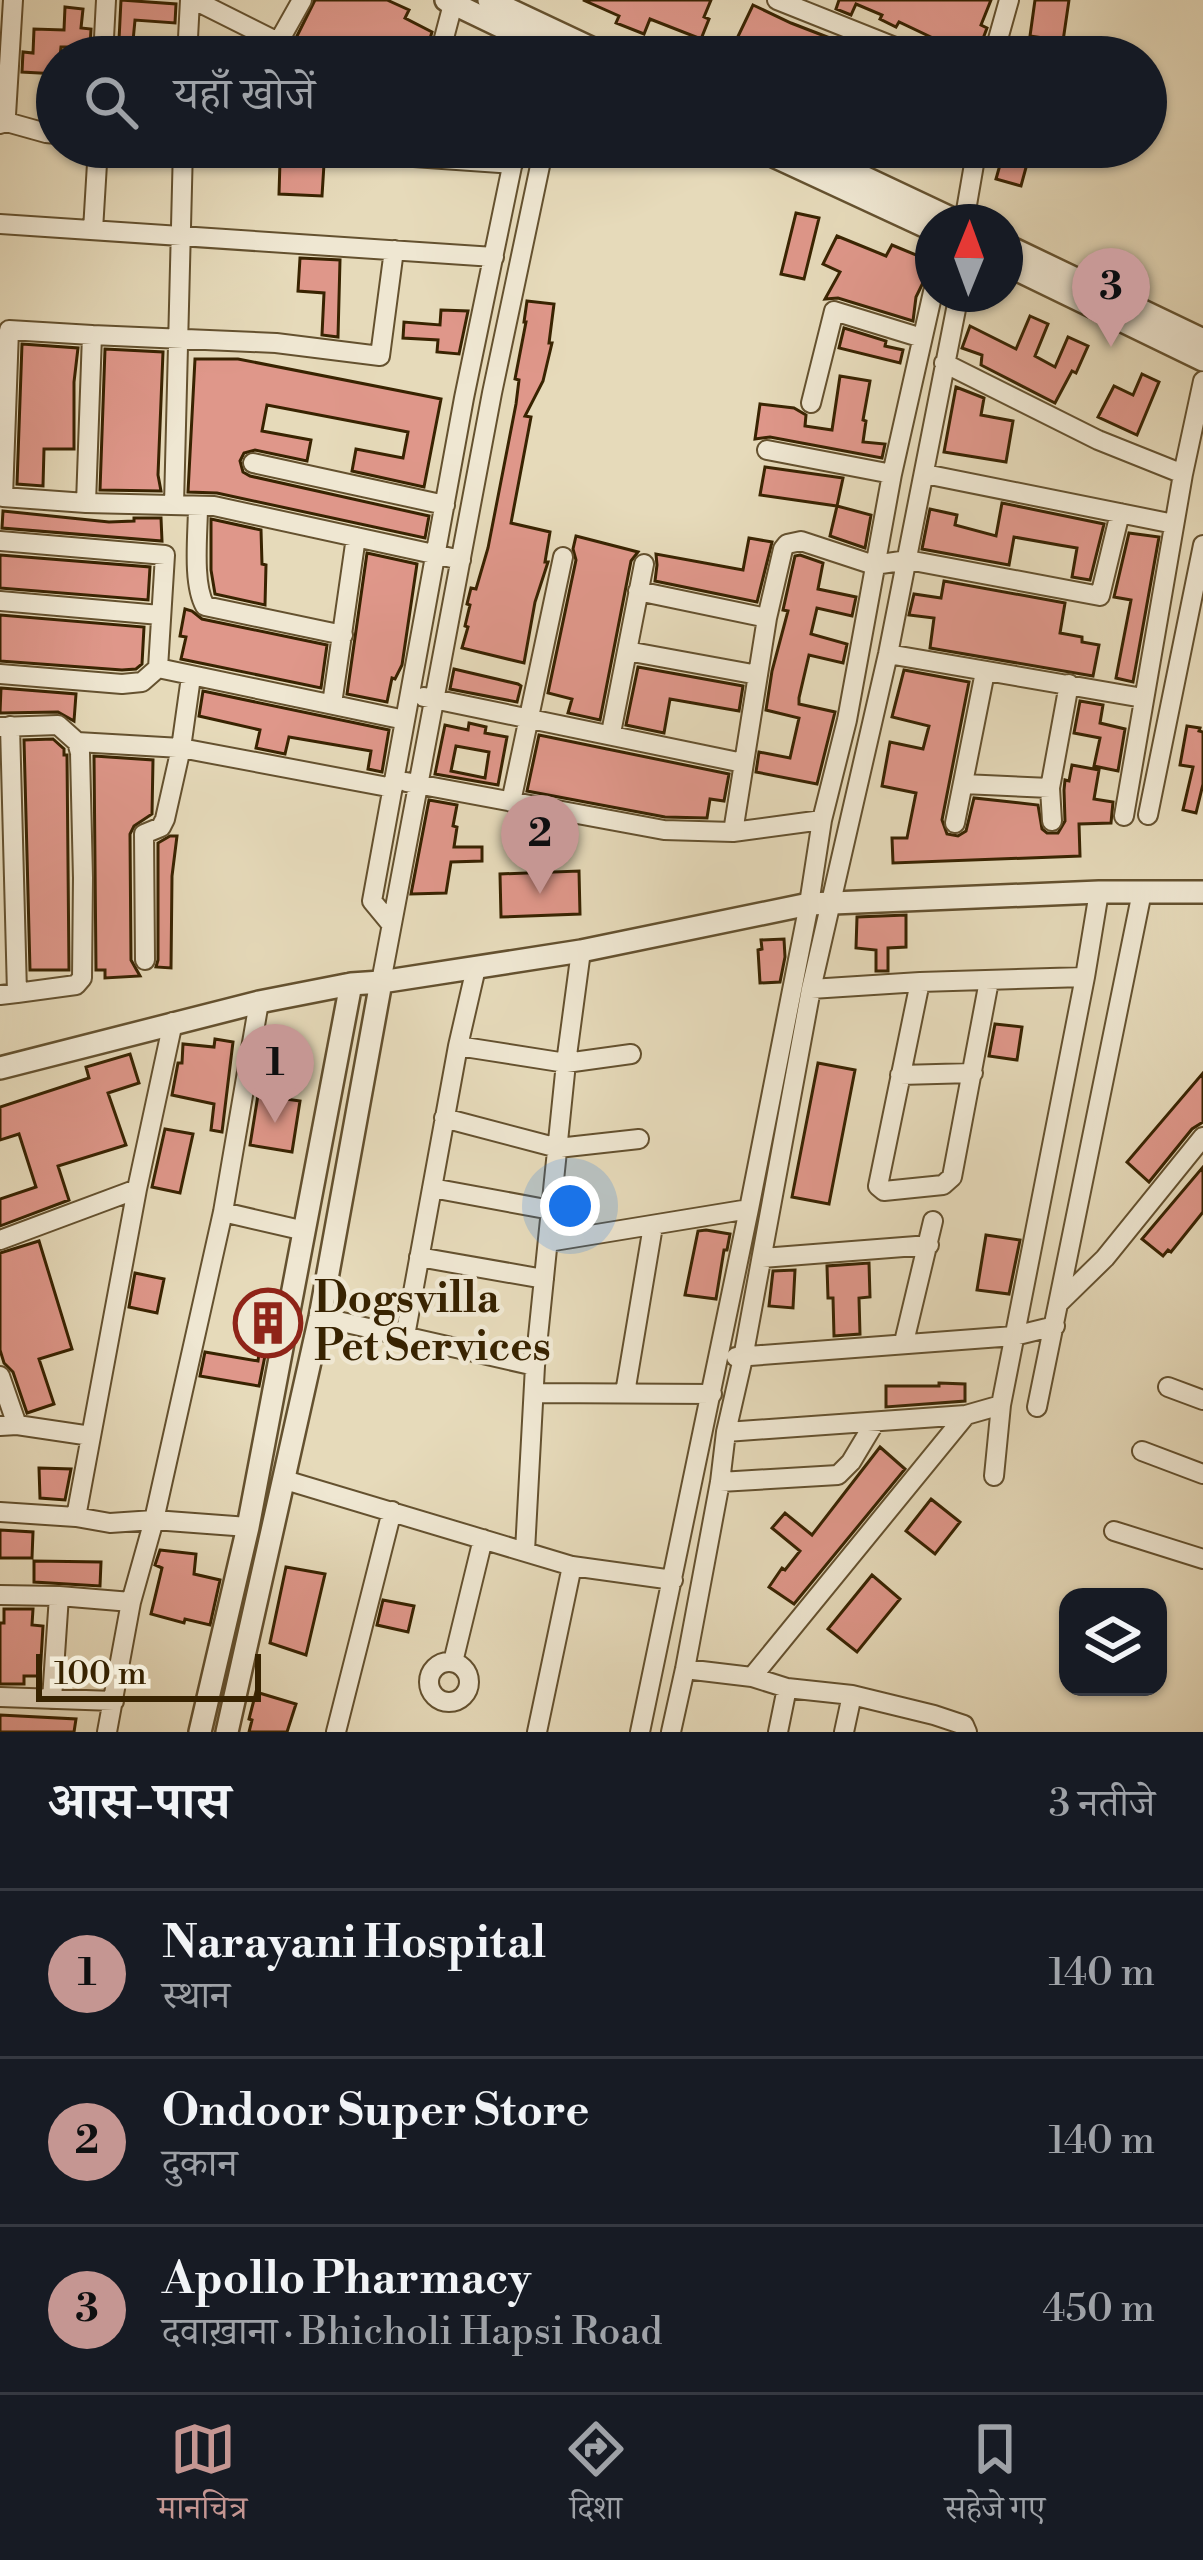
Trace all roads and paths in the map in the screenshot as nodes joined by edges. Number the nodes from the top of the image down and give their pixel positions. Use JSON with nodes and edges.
{"nodes":[{"id":1,"x":13,"y":0,"type":"edge"},
{"id":2,"x":106,"y":0,"type":"edge"},
{"id":3,"x":192,"y":0,"type":"edge"},
{"id":4,"x":302,"y":0,"type":"edge"},
{"id":5,"x":489,"y":0,"type":"edge"},
{"id":6,"x":777,"y":0,"type":"edge"},
{"id":7,"x":1009,"y":0,"type":"edge"},
{"id":8,"x":450,"y":2,"type":"edge"},
{"id":9,"x":519,"y":6,"type":"edge"},
{"id":10,"x":104,"y":36,"type":"edge"},
{"id":11,"x":189,"y":36,"type":"edge"},
{"id":12,"x":268,"y":36,"type":"edge"},
{"id":13,"x":282,"y":36,"type":"edge"},
{"id":14,"x":443,"y":36,"type":"edge"},
{"id":15,"x":510,"y":36,"type":"edge"},
{"id":16,"x":573,"y":36,"type":"edge"},
{"id":17,"x":867,"y":36,"type":"edge"},
{"id":18,"x":999,"y":36,"type":"edge"},
{"id":19,"x":2,"y":123,"type":"edge"},
{"id":20,"x":36,"y":132,"type":"edge"},
{"id":21,"x":97,"y":168,"type":"edge"},
{"id":22,"x":182,"y":168,"type":"edge"},
{"id":23,"x":512,"y":168,"type":"edge"},
{"id":24,"x":540,"y":168,"type":"edge"},
{"id":25,"x":799,"y":168,"type":"edge"},
{"id":26,"x":845,"y":168,"type":"edge"},
{"id":27,"x":973,"y":168,"type":"edge"},
{"id":28,"x":922,"y":204,"type":"edge"},
{"id":29,"x":965,"y":204,"type":"edge"},
{"id":30,"x":915,"y":222,"type":"edge"},
{"id":31,"x":0,"y":224,"type":"edge"},
{"id":32,"x":93,"y":230,"type":"junction"},
{"id":33,"x":178,"y":236,"type":"junction"},
{"id":34,"x":394,"y":250,"type":"junction"},
{"id":35,"x":1023,"y":254,"type":"edge"},
{"id":36,"x":494,"y":257,"type":"junction"},
{"id":37,"x":1023,"y":273,"type":"edge"},
{"id":38,"x":928,"y":312,"type":"edge"},
{"id":39,"x":955,"y":312,"type":"edge"},
{"id":40,"x":4,"y":330,"type":"edge"},
{"id":41,"x":92,"y":335,"type":"junction"},
{"id":42,"x":177,"y":337,"type":"junction"},
{"id":43,"x":922,"y":338,"type":"junction"},
{"id":44,"x":1203,"y":340,"type":"edge"},
{"id":45,"x":1203,"y":360,"type":"edge"},
{"id":46,"x":944,"y":363,"type":"junction"},
{"id":47,"x":1203,"y":381,"type":"edge"},
{"id":48,"x":811,"y":403,"type":"dead end"},
{"id":49,"x":767,"y":450,"type":"dead end"},
{"id":50,"x":253,"y":463,"type":"dead end"},
{"id":51,"x":892,"y":474,"type":"junction"},
{"id":52,"x":926,"y":474,"type":"junction"},
{"id":53,"x":1183,"y":474,"type":"junction"},
{"id":54,"x":86,"y":503,"type":"junction"},
{"id":55,"x":174,"y":505,"type":"junction"},
{"id":56,"x":445,"y":505,"type":"junction"},
{"id":57,"x":198,"y":506,"type":"junction"},
{"id":58,"x":1120,"y":513,"type":"junction"},
{"id":59,"x":1174,"y":524,"type":"junction"},
{"id":60,"x":356,"y":537,"type":"junction"},
{"id":61,"x":0,"y":542,"type":"edge"},
{"id":62,"x":1203,"y":545,"type":"edge"},
{"id":63,"x":436,"y":554,"type":"junction"},
{"id":64,"x":563,"y":556,"type":"dead end"},
{"id":65,"x":461,"y":560,"type":"junction"},
{"id":66,"x":908,"y":560,"type":"junction"},
{"id":67,"x":644,"y":564,"type":"dead end"},
{"id":68,"x":874,"y":565,"type":"junction"},
{"id":69,"x":638,"y":591,"type":"junction"},
{"id":70,"x":0,"y":601,"type":"edge"},
{"id":71,"x":160,"y":615,"type":"junction"},
{"id":72,"x":767,"y":618,"type":"junction"},
{"id":73,"x":344,"y":635,"type":"junction"},
{"id":74,"x":627,"y":651,"type":"junction"},
{"id":75,"x":888,"y":654,"type":"junction"},
{"id":76,"x":158,"y":668,"type":"junction"},
{"id":77,"x":985,"y":672,"type":"junction"},
{"id":78,"x":0,"y":674,"type":"edge"},
{"id":79,"x":758,"y":675,"type":"junction"},
{"id":80,"x":191,"y":677,"type":"junction"},
{"id":81,"x":1069,"y":684,"type":"junction"},
{"id":82,"x":410,"y":693,"type":"junction"},
{"id":83,"x":1142,"y":698,"type":"junction"},
{"id":84,"x":434,"y":699,"type":"junction"},
{"id":85,"x":332,"y":704,"type":"junction"},
{"id":86,"x":527,"y":718,"type":"junction"},
{"id":87,"x":405,"y":720,"type":"junction"},
{"id":88,"x":5,"y":727,"type":"edge"},
{"id":89,"x":611,"y":734,"type":"junction"},
{"id":90,"x":77,"y":742,"type":"junction"},
{"id":91,"x":181,"y":748,"type":"junction"},
{"id":92,"x":743,"y":763,"type":"junction"},
{"id":93,"x":393,"y":783,"type":"junction"},
{"id":94,"x":416,"y":784,"type":"junction"},
{"id":95,"x":963,"y":784,"type":"junction"},
{"id":96,"x":1050,"y":788,"type":"junction"},
{"id":97,"x":511,"y":802,"type":"junction"},
{"id":98,"x":1148,"y":815,"type":"dead end"},
{"id":99,"x":1124,"y":816,"type":"dead end"},
{"id":100,"x":822,"y":820,"type":"junction"},
{"id":101,"x":1052,"y":821,"type":"dead end"},
{"id":102,"x":955,"y":823,"type":"dead end"},
{"id":103,"x":733,"y":832,"type":"junction"},
{"id":104,"x":1099,"y":892,"type":"junction"},
{"id":105,"x":1142,"y":892,"type":"junction"},
{"id":106,"x":1203,"y":892,"type":"edge"},
{"id":107,"x":820,"y":904,"type":"junction"},
{"id":108,"x":391,"y":924,"type":"junction"},
{"id":109,"x":581,"y":951,"type":"junction"},
{"id":110,"x":145,"y":960,"type":"dead end"},
{"id":111,"x":476,"y":968,"type":"junction"},
{"id":112,"x":1085,"y":977,"type":"junction"},
{"id":113,"x":988,"y":981,"type":"junction"},
{"id":114,"x":381,"y":982,"type":"junction"},
{"id":115,"x":920,"y":982,"type":"junction"},
{"id":116,"x":351,"y":984,"type":"junction"},
{"id":117,"x":811,"y":989,"type":"junction"},
{"id":118,"x":9,"y":994,"type":"edge"},
{"id":119,"x":259,"y":1002,"type":"junction"},
{"id":120,"x":173,"y":1022,"type":"junction"},
{"id":121,"x":458,"y":1046,"type":"junction"},
{"id":122,"x":632,"y":1054,"type":"dead end"},
{"id":123,"x":566,"y":1064,"type":"junction"},
{"id":124,"x":0,"y":1068,"type":"edge"},
{"id":125,"x":973,"y":1073,"type":"junction"},
{"id":126,"x":900,"y":1075,"type":"junction"},
{"id":127,"x":444,"y":1118,"type":"junction"},
{"id":128,"x":1203,"y":1137,"type":"edge"},
{"id":129,"x":639,"y":1139,"type":"dead end"},
{"id":130,"x":558,"y":1148,"type":"junction"},
{"id":131,"x":432,"y":1188,"type":"junction"},
{"id":132,"x":137,"y":1189,"type":"junction"},
{"id":133,"x":749,"y":1209,"type":"junction"},
{"id":134,"x":551,"y":1210,"type":"junction"},
{"id":135,"x":223,"y":1213,"type":"junction"},
{"id":136,"x":933,"y":1221,"type":"dead end"},
{"id":137,"x":653,"y":1226,"type":"junction"},
{"id":138,"x":305,"y":1231,"type":"junction"},
{"id":139,"x":0,"y":1240,"type":"edge"},
{"id":140,"x":548,"y":1242,"type":"junction"},
{"id":141,"x":929,"y":1245,"type":"junction"},
{"id":142,"x":419,"y":1257,"type":"junction"},
{"id":143,"x":762,"y":1258,"type":"junction"},
{"id":144,"x":544,"y":1279,"type":"junction"},
{"id":145,"x":1060,"y":1301,"type":"junction"},
{"id":146,"x":320,"y":1317,"type":"junction"},
{"id":147,"x":1055,"y":1326,"type":"junction"},
{"id":148,"x":405,"y":1336,"type":"junction"},
{"id":149,"x":1014,"y":1336,"type":"junction"},
{"id":150,"x":904,"y":1342,"type":"junction"},
{"id":151,"x":719,"y":1357,"type":"junction"},
{"id":152,"x":743,"y":1358,"type":"junction"},
{"id":153,"x":536,"y":1366,"type":"junction"},
{"id":154,"x":0,"y":1376,"type":"edge"},
{"id":155,"x":1168,"y":1387,"type":"dead end"},
{"id":156,"x":535,"y":1393,"type":"junction"},
{"id":157,"x":625,"y":1394,"type":"junction"},
{"id":158,"x":712,"y":1394,"type":"junction"},
{"id":159,"x":1203,"y":1400,"type":"edge"},
{"id":160,"x":1001,"y":1405,"type":"junction"},
{"id":161,"x":1037,"y":1407,"type":"dead end"},
{"id":162,"x":966,"y":1415,"type":"junction"},
{"id":163,"x":875,"y":1422,"type":"junction"},
{"id":164,"x":8,"y":1426,"type":"edge"},
{"id":165,"x":727,"y":1432,"type":"junction"},
{"id":166,"x":92,"y":1436,"type":"junction"},
{"id":167,"x":1142,"y":1451,"type":"dead end"},
{"id":168,"x":1203,"y":1474,"type":"edge"},
{"id":169,"x":994,"y":1476,"type":"dead end"},
{"id":170,"x":285,"y":1480,"type":"junction"},
{"id":171,"x":720,"y":1482,"type":"junction"},
{"id":172,"x":0,"y":1511,"type":"edge"},
{"id":173,"x":392,"y":1511,"type":"junction"},
{"id":174,"x":76,"y":1516,"type":"junction"},
{"id":175,"x":154,"y":1520,"type":"junction"},
{"id":176,"x":248,"y":1527,"type":"junction"},
{"id":177,"x":1114,"y":1531,"type":"dead end"},
{"id":178,"x":483,"y":1539,"type":"junction"},
{"id":179,"x":525,"y":1551,"type":"junction"},
{"id":180,"x":1203,"y":1559,"type":"edge"},
{"id":181,"x":572,"y":1566,"type":"junction"},
{"id":182,"x":673,"y":1580,"type":"junction"},
{"id":183,"x":0,"y":1594,"type":"edge"},
{"id":184,"x":59,"y":1596,"type":"junction"},
{"id":185,"x":131,"y":1602,"type":"junction"},
{"id":186,"x":453,"y":1662,"type":"dead end"},
{"id":187,"x":685,"y":1669,"type":"junction"},
{"id":188,"x":752,"y":1677,"type":"junction"},
{"id":189,"x":787,"y":1688,"type":"junction"},
{"id":190,"x":853,"y":1696,"type":"junction"},
{"id":191,"x":0,"y":1697,"type":"edge"},
{"id":192,"x":52,"y":1699,"type":"junction"},
{"id":193,"x":114,"y":1701,"type":"junction"},
{"id":194,"x":933,"y":1723,"type":"edge"},
{"id":195,"x":106,"y":1732,"type":"edge"},
{"id":196,"x":200,"y":1732,"type":"edge"},
{"id":197,"x":226,"y":1732,"type":"edge"},
{"id":198,"x":336,"y":1732,"type":"edge"},
{"id":199,"x":537,"y":1732,"type":"edge"},
{"id":200,"x":640,"y":1732,"type":"edge"},
{"id":201,"x":671,"y":1732,"type":"edge"},
{"id":202,"x":778,"y":1732,"type":"edge"},
{"id":203,"x":844,"y":1732,"type":"edge"},
{"id":204,"x":967,"y":1732,"type":"edge"}],
"edges":[{"from":1,"to":19,"type":"street"},
{"from":2,"to":10,"type":"street"},
{"from":3,"to":11,"type":"street"},
{"from":3,"to":12,"type":"street"},
{"from":4,"to":13,"type":"street"},
{"from":5,"to":9,"type":"street"},
{"from":6,"to":17,"type":"street"},
{"from":7,"to":18,"type":"street"},
{"from":8,"to":14,"type":"street"},
{"from":8,"to":15,"type":"street"},
{"from":9,"to":16,"type":"street"},
{"from":19,"to":20,"type":"street"},
{"from":21,"to":32,"type":"street"},
{"from":22,"to":33,"type":"street"},
{"from":23,"to":36,"type":"street"},
{"from":24,"to":65,"type":"street"},
{"from":25,"to":30,"type":"street"},
{"from":26,"to":28,"type":"street"},
{"from":27,"to":29,"type":"street"},
{"from":31,"to":32,"type":"street"},
{"from":32,"to":33,"type":"street"},
{"from":33,"to":34,"type":"street"},
{"from":33,"to":42,"type":"street"},
{"from":34,"to":36,"type":"street"},
{"from":34,"to":42,"type":"street"},
{"from":35,"to":44,"type":"street"},
{"from":36,"to":56,"type":"street"},
{"from":37,"to":45,"type":"street"},
{"from":38,"to":43,"type":"street"},
{"from":39,"to":46,"type":"street"},
{"from":40,"to":41,"type":"street"},
{"from":40,"to":54,"type":"street"},
{"from":41,"to":42,"type":"street"},
{"from":41,"to":54,"type":"street"},
{"from":42,"to":55,"type":"street"},
{"from":43,"to":48,"type":"street"},
{"from":43,"to":51,"type":"street"},
{"from":46,"to":52,"type":"street"},
{"from":46,"to":53,"type":"street"},
{"from":47,"to":53,"type":"street"},
{"from":49,"to":51,"type":"street"},
{"from":50,"to":56,"type":"street"},
{"from":51,"to":68,"type":"street"},
{"from":52,"to":58,"type":"street"},
{"from":52,"to":66,"type":"street"},
{"from":53,"to":59,"type":"street"},
{"from":54,"to":55,"type":"street"},
{"from":55,"to":57,"type":"street"},
{"from":56,"to":63,"type":"street"},
{"from":57,"to":60,"type":"street"},
{"from":57,"to":73,"type":"street"},
{"from":58,"to":59,"type":"street"},
{"from":58,"to":66,"type":"street"},
{"from":59,"to":83,"type":"street"},
{"from":60,"to":63,"type":"street"},
{"from":60,"to":73,"type":"street"},
{"from":61,"to":71,"type":"street"},
{"from":62,"to":98,"type":"street"},
{"from":63,"to":65,"type":"street"},
{"from":63,"to":82,"type":"street"},
{"from":64,"to":86,"type":"street"},
{"from":65,"to":84,"type":"street"},
{"from":66,"to":68,"type":"street"},
{"from":66,"to":75,"type":"street"},
{"from":67,"to":69,"type":"street"},
{"from":68,"to":72,"type":"street"},
{"from":68,"to":100,"type":"street"},
{"from":69,"to":72,"type":"street"},
{"from":69,"to":74,"type":"street"},
{"from":70,"to":71,"type":"street"},
{"from":71,"to":76,"type":"street"},
{"from":72,"to":79,"type":"street"},
{"from":73,"to":85,"type":"street"},
{"from":74,"to":79,"type":"street"},
{"from":74,"to":89,"type":"street"},
{"from":75,"to":77,"type":"street"},
{"from":75,"to":107,"type":"street"},
{"from":76,"to":78,"type":"street"},
{"from":76,"to":80,"type":"street"},
{"from":77,"to":81,"type":"street"},
{"from":77,"to":95,"type":"street"},
{"from":79,"to":92,"type":"street"},
{"from":80,"to":85,"type":"street"},
{"from":80,"to":91,"type":"street"},
{"from":81,"to":83,"type":"street"},
{"from":81,"to":96,"type":"street"},
{"from":82,"to":84,"type":"street"},
{"from":82,"to":87,"type":"street"},
{"from":83,"to":99,"type":"street"},
{"from":84,"to":86,"type":"street"},
{"from":84,"to":94,"type":"street"},
{"from":85,"to":87,"type":"street"},
{"from":86,"to":89,"type":"street"},
{"from":86,"to":97,"type":"street"},
{"from":87,"to":93,"type":"street"},
{"from":88,"to":90,"type":"street"},
{"from":88,"to":118,"type":"street"},
{"from":89,"to":92,"type":"street"},
{"from":90,"to":91,"type":"street"},
{"from":90,"to":118,"type":"street"},
{"from":91,"to":93,"type":"street"},
{"from":91,"to":110,"type":"street"},
{"from":92,"to":103,"type":"street"},
{"from":93,"to":94,"type":"street"},
{"from":93,"to":108,"type":"street"},
{"from":94,"to":97,"type":"street"},
{"from":94,"to":108,"type":"street"},
{"from":95,"to":96,"type":"street"},
{"from":95,"to":102,"type":"street"},
{"from":96,"to":101,"type":"street"},
{"from":97,"to":103,"type":"street"},
{"from":100,"to":103,"type":"street"},
{"from":100,"to":107,"type":"street"},
{"from":104,"to":105,"type":"street"},
{"from":104,"to":107,"type":"street"},
{"from":104,"to":112,"type":"street"},
{"from":105,"to":106,"type":"street"},
{"from":105,"to":145,"type":"street"},
{"from":107,"to":109,"type":"street"},
{"from":107,"to":117,"type":"street"},
{"from":107,"to":133,"type":"street"},
{"from":108,"to":114,"type":"street"},
{"from":109,"to":111,"type":"street"},
{"from":109,"to":123,"type":"street"},
{"from":111,"to":114,"type":"street"},
{"from":111,"to":121,"type":"street"},
{"from":112,"to":113,"type":"street"},
{"from":112,"to":149,"type":"street"},
{"from":113,"to":115,"type":"street"},
{"from":113,"to":125,"type":"street"},
{"from":114,"to":116,"type":"street"},
{"from":114,"to":146,"type":"street"},
{"from":115,"to":117,"type":"street"},
{"from":115,"to":126,"type":"street"},
{"from":116,"to":119,"type":"street"},
{"from":116,"to":138,"type":"street"},
{"from":117,"to":143,"type":"street"},
{"from":119,"to":120,"type":"street"},
{"from":119,"to":135,"type":"street"},
{"from":120,"to":124,"type":"street"},
{"from":120,"to":132,"type":"street"},
{"from":121,"to":123,"type":"street"},
{"from":121,"to":127,"type":"street"},
{"from":122,"to":123,"type":"street"},
{"from":123,"to":130,"type":"street"},
{"from":125,"to":126,"type":"street"},
{"from":125,"to":126,"type":"street"},
{"from":127,"to":130,"type":"street"},
{"from":127,"to":131,"type":"street"},
{"from":128,"to":145,"type":"street"},
{"from":129,"to":130,"type":"street"},
{"from":130,"to":134,"type":"street"},
{"from":131,"to":134,"type":"street"},
{"from":131,"to":142,"type":"street"},
{"from":132,"to":139,"type":"street"},
{"from":132,"to":166,"type":"street"},
{"from":133,"to":137,"type":"street"},
{"from":133,"to":151,"type":"street"},
{"from":134,"to":140,"type":"street"},
{"from":135,"to":138,"type":"street"},
{"from":135,"to":175,"type":"street"},
{"from":136,"to":141,"type":"street"},
{"from":137,"to":140,"type":"street"},
{"from":137,"to":157,"type":"street"},
{"from":138,"to":176,"type":"street"},
{"from":140,"to":144,"type":"street"},
{"from":141,"to":143,"type":"street"},
{"from":141,"to":150,"type":"street"},
{"from":142,"to":144,"type":"street"},
{"from":142,"to":148,"type":"street"},
{"from":143,"to":152,"type":"street"},
{"from":144,"to":153,"type":"street"},
{"from":145,"to":147,"type":"street"},
{"from":146,"to":148,"type":"street"},
{"from":146,"to":170,"type":"street"},
{"from":147,"to":149,"type":"street"},
{"from":147,"to":161,"type":"street"},
{"from":148,"to":153,"type":"street"},
{"from":149,"to":150,"type":"street"},
{"from":149,"to":160,"type":"street"},
{"from":150,"to":152,"type":"street"},
{"from":151,"to":152,"type":"street"},
{"from":151,"to":158,"type":"street"},
{"from":152,"to":165,"type":"street"},
{"from":153,"to":156,"type":"street"},
{"from":154,"to":164,"type":"street"},
{"from":155,"to":159,"type":"street"},
{"from":156,"to":157,"type":"street"},
{"from":156,"to":179,"type":"street"},
{"from":157,"to":158,"type":"street"},
{"from":158,"to":182,"type":"street"},
{"from":160,"to":162,"type":"street"},
{"from":160,"to":169,"type":"street"},
{"from":162,"to":163,"type":"street"},
{"from":162,"to":188,"type":"street"},
{"from":163,"to":165,"type":"street"},
{"from":163,"to":171,"type":"street"},
{"from":164,"to":166,"type":"street"},
{"from":165,"to":171,"type":"street"},
{"from":166,"to":174,"type":"street"},
{"from":167,"to":168,"type":"street"},
{"from":170,"to":173,"type":"street"},
{"from":170,"to":197,"type":"street"},
{"from":171,"to":187,"type":"street"},
{"from":172,"to":174,"type":"street"},
{"from":173,"to":178,"type":"street"},
{"from":173,"to":198,"type":"street"},
{"from":174,"to":175,"type":"street"},
{"from":175,"to":176,"type":"street"},
{"from":175,"to":185,"type":"street"},
{"from":176,"to":196,"type":"street"},
{"from":177,"to":180,"type":"street"},
{"from":178,"to":179,"type":"street"},
{"from":178,"to":186,"type":"street"},
{"from":179,"to":181,"type":"street"},
{"from":181,"to":182,"type":"street"},
{"from":181,"to":199,"type":"street"},
{"from":182,"to":200,"type":"street"},
{"from":183,"to":184,"type":"street"},
{"from":184,"to":185,"type":"street"},
{"from":184,"to":192,"type":"street"},
{"from":185,"to":193,"type":"street"},
{"from":187,"to":188,"type":"street"},
{"from":187,"to":201,"type":"street"},
{"from":188,"to":189,"type":"street"},
{"from":189,"to":190,"type":"street"},
{"from":189,"to":202,"type":"street"},
{"from":190,"to":194,"type":"street"},
{"from":190,"to":203,"type":"street"},
{"from":191,"to":192,"type":"street"},
{"from":192,"to":193,"type":"street"},
{"from":193,"to":195,"type":"street"},
{"from":194,"to":204,"type":"street"}]}
